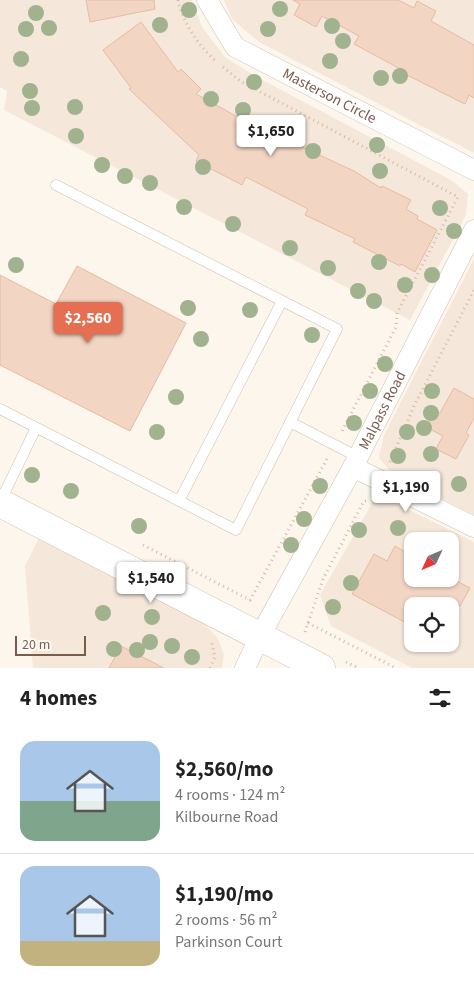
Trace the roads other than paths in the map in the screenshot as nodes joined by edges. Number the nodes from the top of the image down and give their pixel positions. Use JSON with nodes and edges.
{"nodes":[{"id":1,"x":207,"y":0,"type":"edge"},
{"id":2,"x":474,"y":170,"type":"edge"},
{"id":3,"x":56,"y":184,"type":"dead end"},
{"id":4,"x":474,"y":230,"type":"edge"},
{"id":5,"x":282,"y":301,"type":"junction"},
{"id":6,"x":0,"y":409,"type":"edge"},
{"id":7,"x":290,"y":422,"type":"junction"},
{"id":8,"x":36,"y":428,"type":"junction"},
{"id":9,"x":356,"y":462,"type":"junction"},
{"id":10,"x":179,"y":501,"type":"junction"},
{"id":11,"x":0,"y":502,"type":"edge"},
{"id":12,"x":474,"y":527,"type":"edge"},
{"id":13,"x":260,"y":636,"type":"junction"},
{"id":14,"x":332,"y":664,"type":"edge"},
{"id":15,"x":245,"y":668,"type":"edge"}],
"edges":[{"from":1,"to":2,"type":"street","name":"Masterson Circle"},
{"from":3,"to":5,"type":"lane"},
{"from":4,"to":9,"type":"street","name":"Malpass Road"},
{"from":5,"to":7,"type":"lane"},
{"from":5,"to":10,"type":"lane"},
{"from":6,"to":8,"type":"lane"},
{"from":7,"to":9,"type":"lane"},
{"from":7,"to":10,"type":"lane"},
{"from":8,"to":10,"type":"lane"},
{"from":8,"to":11,"type":"lane"},
{"from":9,"to":12,"type":"street"},
{"from":9,"to":13,"type":"street","name":"Malpass Road"},
{"from":11,"to":13,"type":"street"},
{"from":13,"to":14,"type":"street"},
{"from":13,"to":15,"type":"street","name":"Malpass Road"}]}
